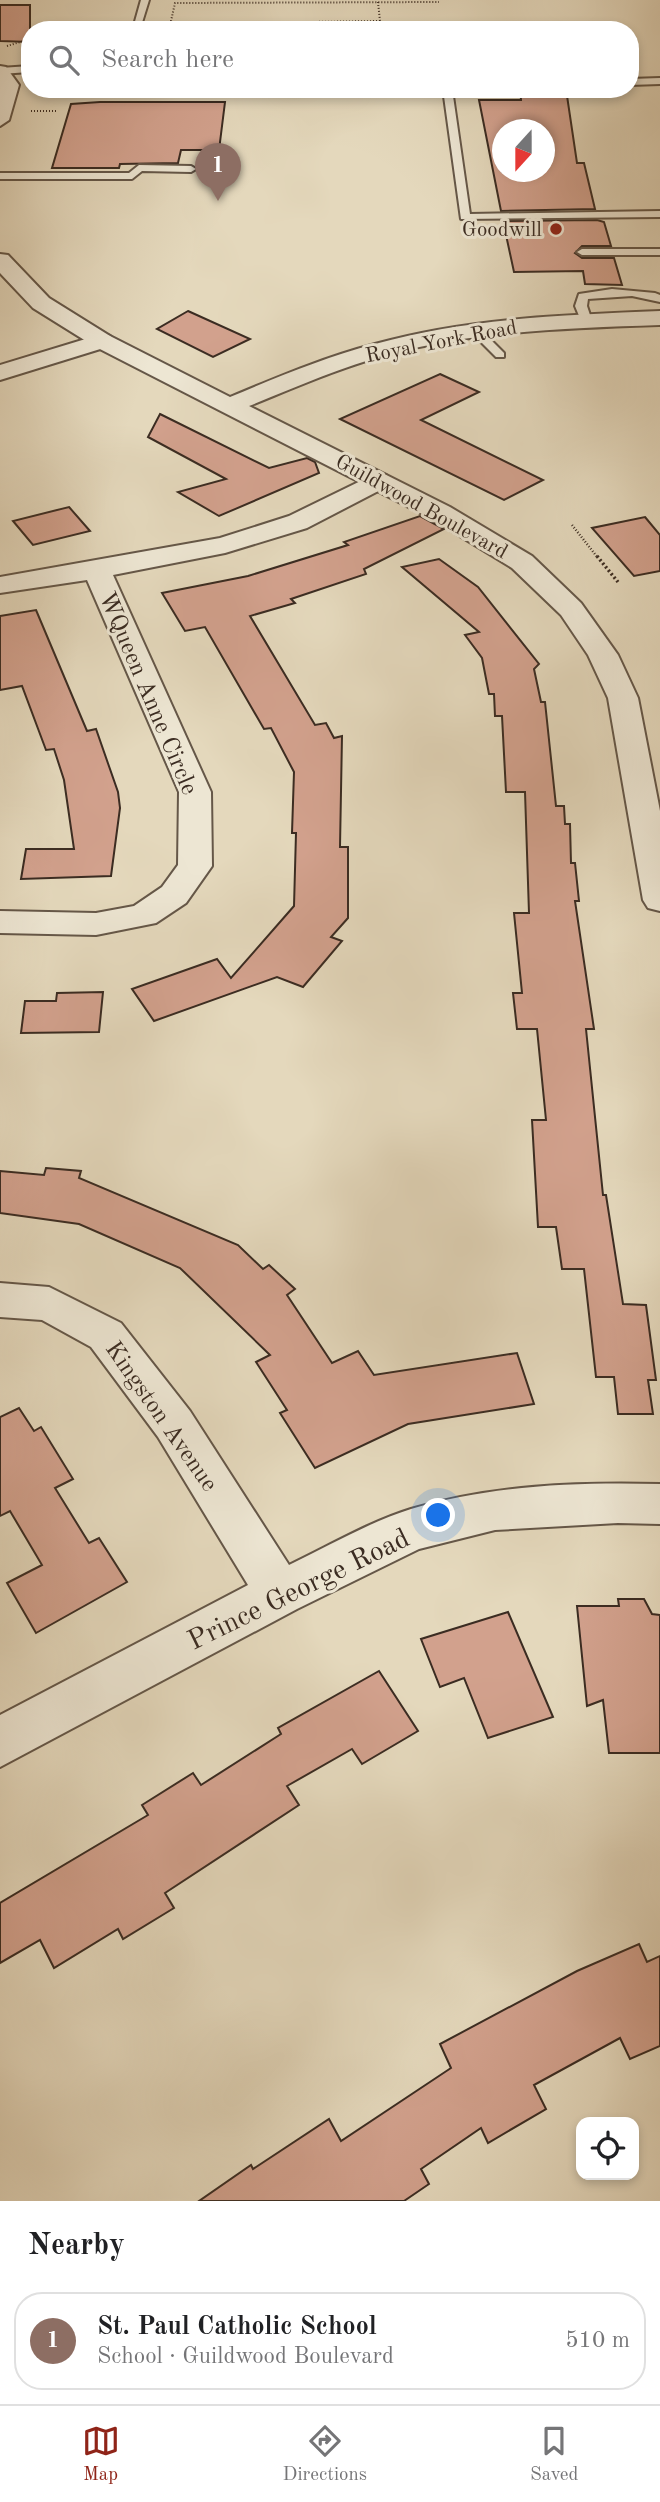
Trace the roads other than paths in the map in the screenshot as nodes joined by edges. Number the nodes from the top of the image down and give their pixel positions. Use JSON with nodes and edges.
{"nodes":[{"id":1,"x":145,"y":0,"type":"edge"},
{"id":2,"x":139,"y":21,"type":"edge"},
{"id":3,"x":21,"y":70,"type":"edge"},
{"id":4,"x":0,"y":71,"type":"edge"},
{"id":5,"x":660,"y":81,"type":"edge"},
{"id":6,"x":639,"y":82,"type":"edge"},
{"id":7,"x":448,"y":98,"type":"edge"},
{"id":8,"x":0,"y":120,"type":"edge"},
{"id":9,"x":191,"y":169,"type":"dead end"},
{"id":10,"x":0,"y":176,"type":"edge"},
{"id":11,"x":660,"y":214,"type":"edge"},
{"id":12,"x":582,"y":252,"type":"dead end"},
{"id":13,"x":660,"y":252,"type":"edge"},
{"id":14,"x":0,"y":260,"type":"edge"},
{"id":15,"x":658,"y":301,"type":"edge"},
{"id":16,"x":476,"y":331,"type":"junction"},
{"id":17,"x":102,"y":341,"type":"junction"},
{"id":18,"x":500,"y":355,"type":"dead end"},
{"id":19,"x":0,"y":373,"type":"edge"},
{"id":20,"x":231,"y":405,"type":"junction"},
{"id":21,"x":377,"y":481,"type":"junction"},
{"id":22,"x":97,"y":570,"type":"junction"},
{"id":23,"x":0,"y":585,"type":"edge"},
{"id":24,"x":660,"y":900,"type":"edge"},
{"id":25,"x":0,"y":922,"type":"edge"},
{"id":26,"x":0,"y":1300,"type":"edge"},
{"id":27,"x":660,"y":1504,"type":"edge"},
{"id":28,"x":279,"y":1593,"type":"junction"},
{"id":29,"x":0,"y":1742,"type":"edge"}],
"edges":[{"from":1,"to":2,"type":"lane"},
{"from":3,"to":4,"type":"lane"},
{"from":4,"to":8,"type":"street"},
{"from":5,"to":6,"type":"lane"},
{"from":7,"to":11,"type":"lane"},
{"from":9,"to":10,"type":"lane"},
{"from":12,"to":13,"type":"lane"},
{"from":14,"to":17,"type":"street","name":"Guildwood Boulevard"},
{"from":15,"to":16,"type":"street","name":"Royal York Road"},
{"from":16,"to":18,"type":"lane"},
{"from":16,"to":20,"type":"street","name":"Royal York Road"},
{"from":17,"to":19,"type":"street"},
{"from":17,"to":20,"type":"street","name":"Guildwood Boulevard"},
{"from":20,"to":21,"type":"street","name":"Guildwood Boulevard"},
{"from":21,"to":22,"type":"street"},
{"from":21,"to":24,"type":"street","name":"Guildwood Boulevard"},
{"from":22,"to":23,"type":"street","name":"WQueen Anne Circle"},
{"from":22,"to":25,"type":"street","name":"WQueen Anne Circle"},
{"from":26,"to":28,"type":"street","name":"Kingston Avenue"},
{"from":27,"to":28,"type":"street","name":"Prince George Road"},
{"from":28,"to":29,"type":"street","name":"Prince George Road"}]}
